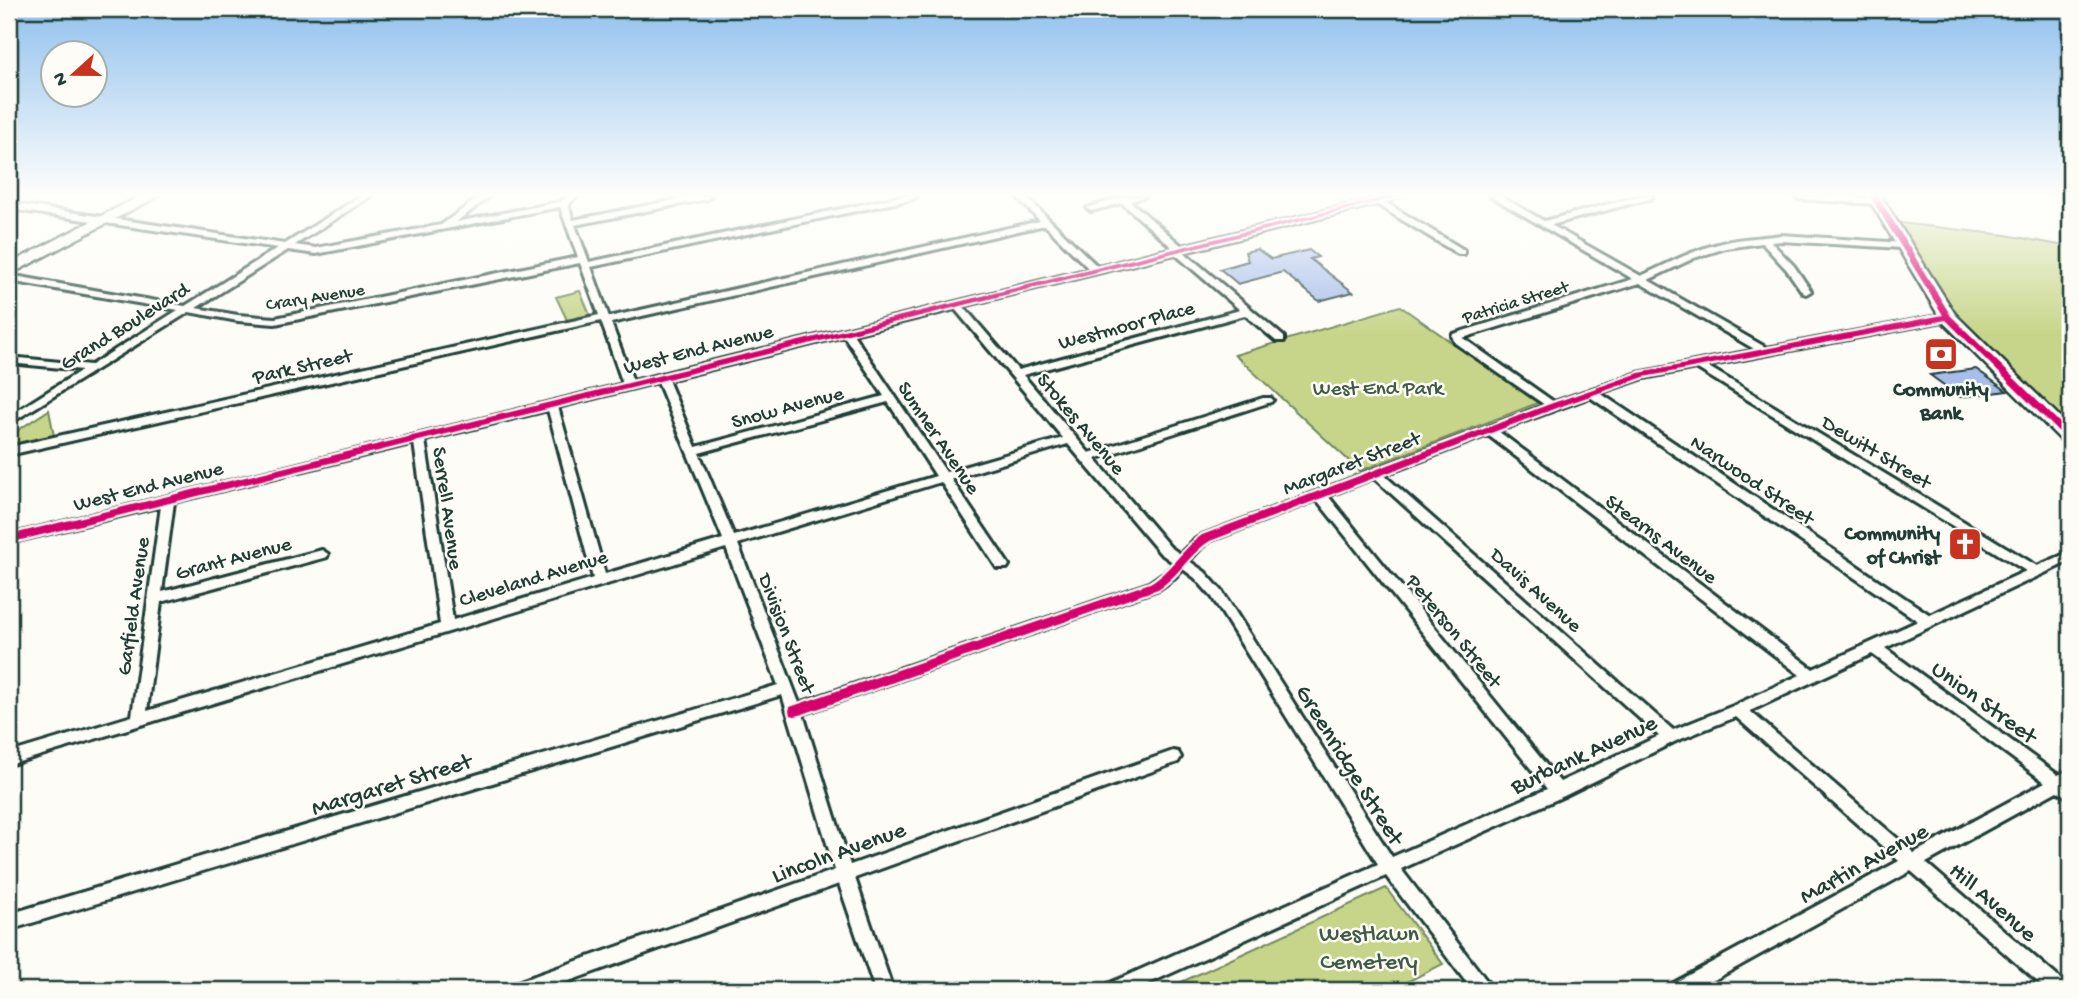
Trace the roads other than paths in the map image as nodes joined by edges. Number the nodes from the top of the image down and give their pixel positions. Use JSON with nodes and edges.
{"nodes":[{"id":1,"x":62,"y":243,"type":"edge"},
{"id":2,"x":256,"y":243,"type":"edge"},
{"id":3,"x":292,"y":243,"type":"edge"},
{"id":4,"x":362,"y":243,"type":"edge"},
{"id":5,"x":578,"y":243,"type":"edge"},
{"id":6,"x":681,"y":243,"type":"edge"},
{"id":7,"x":953,"y":243,"type":"edge"},
{"id":8,"x":1068,"y":243,"type":"edge"},
{"id":9,"x":1171,"y":243,"type":"edge"},
{"id":10,"x":1204,"y":243,"type":"edge"},
{"id":11,"x":1446,"y":243,"type":"edge"},
{"id":12,"x":1577,"y":243,"type":"edge"},
{"id":13,"x":1744,"y":243,"type":"edge"},
{"id":14,"x":1766,"y":243,"type":"edge"},
{"id":15,"x":1879,"y":243,"type":"edge"},
{"id":16,"x":1902,"y":244,"type":"joint"},
{"id":17,"x":285,"y":247,"type":"junction"},
{"id":18,"x":1178,"y":249,"type":"junction"},
{"id":19,"x":1461,"y":252,"type":"dead end"},
{"id":20,"x":585,"y":262,"type":"junction"},
{"id":21,"x":9,"y":270,"type":"edge"},
{"id":22,"x":1095,"y":270,"type":"junction"},
{"id":23,"x":9,"y":278,"type":"edge"},
{"id":24,"x":1640,"y":279,"type":"junction"},
{"id":25,"x":1806,"y":291,"type":"dead end"},
{"id":26,"x":957,"y":305,"type":"junction"},
{"id":27,"x":188,"y":308,"type":"junction"},
{"id":28,"x":1247,"y":311,"type":"junction"},
{"id":29,"x":1948,"y":317,"type":"junction"},
{"id":30,"x":605,"y":319,"type":"junction"},
{"id":31,"x":846,"y":331,"type":"junction"},
{"id":32,"x":1280,"y":340,"type":"dead end"},
{"id":33,"x":1765,"y":351,"type":"junction"},
{"id":34,"x":9,"y":359,"type":"edge"},
{"id":35,"x":1697,"y":363,"type":"junction"},
{"id":36,"x":92,"y":368,"type":"junction"},
{"id":37,"x":1016,"y":374,"type":"junction"},
{"id":38,"x":661,"y":377,"type":"junction"},
{"id":39,"x":629,"y":385,"type":"junction"},
{"id":40,"x":1591,"y":392,"type":"junction"},
{"id":41,"x":891,"y":398,"type":"junction"},
{"id":42,"x":1267,"y":400,"type":"dead end"},
{"id":43,"x":552,"y":404,"type":"junction"},
{"id":44,"x":1553,"y":406,"type":"junction"},
{"id":45,"x":9,"y":421,"type":"edge"},
{"id":46,"x":1489,"y":430,"type":"junction"},
{"id":47,"x":419,"y":438,"type":"junction"},
{"id":48,"x":2070,"y":438,"type":"edge"},
{"id":49,"x":1071,"y":439,"type":"junction"},
{"id":50,"x":9,"y":451,"type":"edge"},
{"id":51,"x":694,"y":451,"type":"junction"},
{"id":52,"x":1087,"y":458,"type":"junction"},
{"id":53,"x":1375,"y":473,"type":"junction"},
{"id":54,"x":943,"y":476,"type":"junction"},
{"id":55,"x":1320,"y":495,"type":"junction"},
{"id":56,"x":168,"y":500,"type":"junction"},
{"id":57,"x":9,"y":539,"type":"edge"},
{"id":58,"x":730,"y":541,"type":"junction"},
{"id":59,"x":322,"y":554,"type":"dead end"},
{"id":60,"x":2070,"y":556,"type":"edge"},
{"id":61,"x":1181,"y":563,"type":"junction"},
{"id":62,"x":1002,"y":565,"type":"dead end"},
{"id":63,"x":2036,"y":571,"type":"junction"},
{"id":64,"x":600,"y":579,"type":"junction"},
{"id":65,"x":155,"y":599,"type":"junction"},
{"id":66,"x":1929,"y":621,"type":"junction"},
{"id":67,"x":447,"y":625,"type":"junction"},
{"id":68,"x":1873,"y":647,"type":"junction"},
{"id":69,"x":1812,"y":676,"type":"junction"},
{"id":70,"x":786,"y":688,"type":"junction"},
{"id":71,"x":1738,"y":710,"type":"junction"},
{"id":72,"x":795,"y":711,"type":"junction"},
{"id":73,"x":139,"y":719,"type":"junction"},
{"id":74,"x":1671,"y":737,"type":"junction"},
{"id":75,"x":1173,"y":757,"type":"dead end"},
{"id":76,"x":9,"y":759,"type":"edge"},
{"id":77,"x":2066,"y":783,"type":"edge"},
{"id":78,"x":1558,"y":791,"type":"junction"},
{"id":79,"x":1913,"y":862,"type":"junction"},
{"id":80,"x":1389,"y":867,"type":"junction"},
{"id":81,"x":845,"y":874,"type":"junction"},
{"id":82,"x":9,"y":922,"type":"edge"},
{"id":83,"x":520,"y":990,"type":"edge"},
{"id":84,"x":884,"y":990,"type":"edge"},
{"id":85,"x":1114,"y":990,"type":"edge"},
{"id":86,"x":1483,"y":990,"type":"edge"},
{"id":87,"x":1678,"y":990,"type":"edge"},
{"id":88,"x":2060,"y":990,"type":"edge"}],
"edges":[{"from":1,"to":21,"type":"main road"},
{"from":2,"to":17,"type":"street"},
{"from":3,"to":17,"type":"street","name":"Grand Boulevard"},
{"from":4,"to":17,"type":"street"},
{"from":5,"to":20,"type":"street"},
{"from":6,"to":20,"type":"street","name":"Crary Avenue"},
{"from":7,"to":30,"type":"street","name":"Park Street"},
{"from":8,"to":22,"type":"street"},
{"from":9,"to":18,"type":"street"},
{"from":10,"to":18,"type":"street","name":"West End Avenue"},
{"from":11,"to":19,"type":"street"},
{"from":12,"to":24,"type":"street"},
{"from":13,"to":24,"type":"street","name":"Patricia Street"},
{"from":14,"to":25,"type":"street"},
{"from":15,"to":16,"type":"street","name":"Patricia Street"},
{"from":16,"to":29,"type":"main road"},
{"from":17,"to":27,"type":"street","name":"Grand Boulevard"},
{"from":18,"to":22,"type":"street","name":"West End Avenue"},
{"from":18,"to":28,"type":"street"},
{"from":20,"to":27,"type":"street","name":"Crary Avenue"},
{"from":20,"to":30,"type":"street"},
{"from":22,"to":26,"type":"street","name":"West End Avenue"},
{"from":23,"to":27,"type":"street","name":"Crary Avenue"},
{"from":24,"to":33,"type":"street"},
{"from":24,"to":44,"type":"street","name":"Patricia Street"},
{"from":26,"to":31,"type":"street","name":"West End Avenue"},
{"from":26,"to":37,"type":"street","name":"Stokes Avenue"},
{"from":27,"to":36,"type":"street","name":"Grand Boulevard"},
{"from":28,"to":32,"type":"street"},
{"from":28,"to":37,"type":"street","name":"Westmoor Place"},
{"from":29,"to":33,"type":"street","name":"Margaret Street"},
{"from":29,"to":48,"type":"main road"},
{"from":30,"to":39,"type":"street"},
{"from":30,"to":50,"type":"street","name":"Park Street"},
{"from":31,"to":38,"type":"street","name":"West End Avenue"},
{"from":31,"to":41,"type":"street","name":"Sumner Avenue"},
{"from":33,"to":35,"type":"street","name":"Margaret Street"},
{"from":34,"to":36,"type":"street"},
{"from":35,"to":40,"type":"street","name":"Margaret Street"},
{"from":35,"to":63,"type":"street","name":"Dewitt Street"},
{"from":36,"to":45,"type":"street","name":"Grand Boulevard"},
{"from":37,"to":49,"type":"street","name":"Stokes Avenue"},
{"from":38,"to":39,"type":"street","name":"West End Avenue"},
{"from":38,"to":51,"type":"street","name":"Division Street"},
{"from":39,"to":43,"type":"street","name":"West End Avenue"},
{"from":40,"to":44,"type":"street","name":"Margaret Street"},
{"from":40,"to":66,"type":"street","name":"Narwood Street"},
{"from":41,"to":51,"type":"street","name":"Snow Avenue"},
{"from":41,"to":54,"type":"street","name":"Sumner Avenue"},
{"from":42,"to":52,"type":"street"},
{"from":43,"to":47,"type":"street","name":"West End Avenue"},
{"from":43,"to":64,"type":"street"},
{"from":44,"to":46,"type":"street","name":"Margaret Street"},
{"from":46,"to":53,"type":"street","name":"Margaret Street"},
{"from":46,"to":69,"type":"street","name":"Stearns Avenue"},
{"from":47,"to":56,"type":"street","name":"West End Avenue"},
{"from":47,"to":67,"type":"street","name":"Serrell Avenue"},
{"from":49,"to":52,"type":"street","name":"Stokes Avenue"},
{"from":49,"to":54,"type":"street","name":"Cleveland Avenue"},
{"from":51,"to":58,"type":"street","name":"Division Street"},
{"from":52,"to":61,"type":"street","name":"Stokes Avenue"},
{"from":53,"to":55,"type":"street","name":"Margaret Street"},
{"from":53,"to":74,"type":"street","name":"Davis Avenue"},
{"from":54,"to":58,"type":"street","name":"Cleveland Avenue"},
{"from":54,"to":62,"type":"street","name":"Sumner Avenue"},
{"from":55,"to":61,"type":"street","name":"Margaret Street"},
{"from":55,"to":78,"type":"street","name":"Peterson Street"},
{"from":56,"to":57,"type":"street","name":"West End Avenue"},
{"from":56,"to":65,"type":"street","name":"Garfield Avenue"},
{"from":58,"to":64,"type":"street","name":"Cleveland Avenue"},
{"from":58,"to":70,"type":"street","name":"Division Street"},
{"from":59,"to":65,"type":"street","name":"Grant Avenue"},
{"from":60,"to":63,"type":"street","name":"Burbank Avenue"},
{"from":61,"to":72,"type":"street","name":"Margaret Street"},
{"from":61,"to":80,"type":"street","name":"Greenridge Street"},
{"from":63,"to":66,"type":"street","name":"Burbank Avenue"},
{"from":64,"to":67,"type":"street","name":"Cleveland Avenue"},
{"from":65,"to":73,"type":"street","name":"Garfield Avenue"},
{"from":66,"to":68,"type":"street","name":"Burbank Avenue"},
{"from":67,"to":73,"type":"street","name":"Cleveland Avenue"},
{"from":68,"to":69,"type":"street","name":"Burbank Avenue"},
{"from":68,"to":77,"type":"street","name":"Union Street"},
{"from":69,"to":71,"type":"street","name":"Burbank Avenue"},
{"from":70,"to":72,"type":"street","name":"Division Street"},
{"from":70,"to":82,"type":"street","name":"Margaret Street"},
{"from":71,"to":74,"type":"street","name":"Burbank Avenue"},
{"from":71,"to":79,"type":"street","name":"Hill Avenue"},
{"from":72,"to":81,"type":"street","name":"Division Street"},
{"from":73,"to":76,"type":"street","name":"Cleveland Avenue"},
{"from":74,"to":78,"type":"street","name":"Burbank Avenue"},
{"from":75,"to":81,"type":"street","name":"Lincoln Avenue"},
{"from":77,"to":79,"type":"street","name":"Martin Avenue"},
{"from":78,"to":80,"type":"street","name":"Burbank Avenue"},
{"from":79,"to":87,"type":"street","name":"Martin Avenue"},
{"from":79,"to":88,"type":"street","name":"Hill Avenue"},
{"from":80,"to":85,"type":"street","name":"Burbank Avenue"},
{"from":80,"to":86,"type":"street","name":"Greenridge Street"},
{"from":81,"to":83,"type":"street","name":"Lincoln Avenue"},
{"from":81,"to":84,"type":"street","name":"Division Street"}]}
